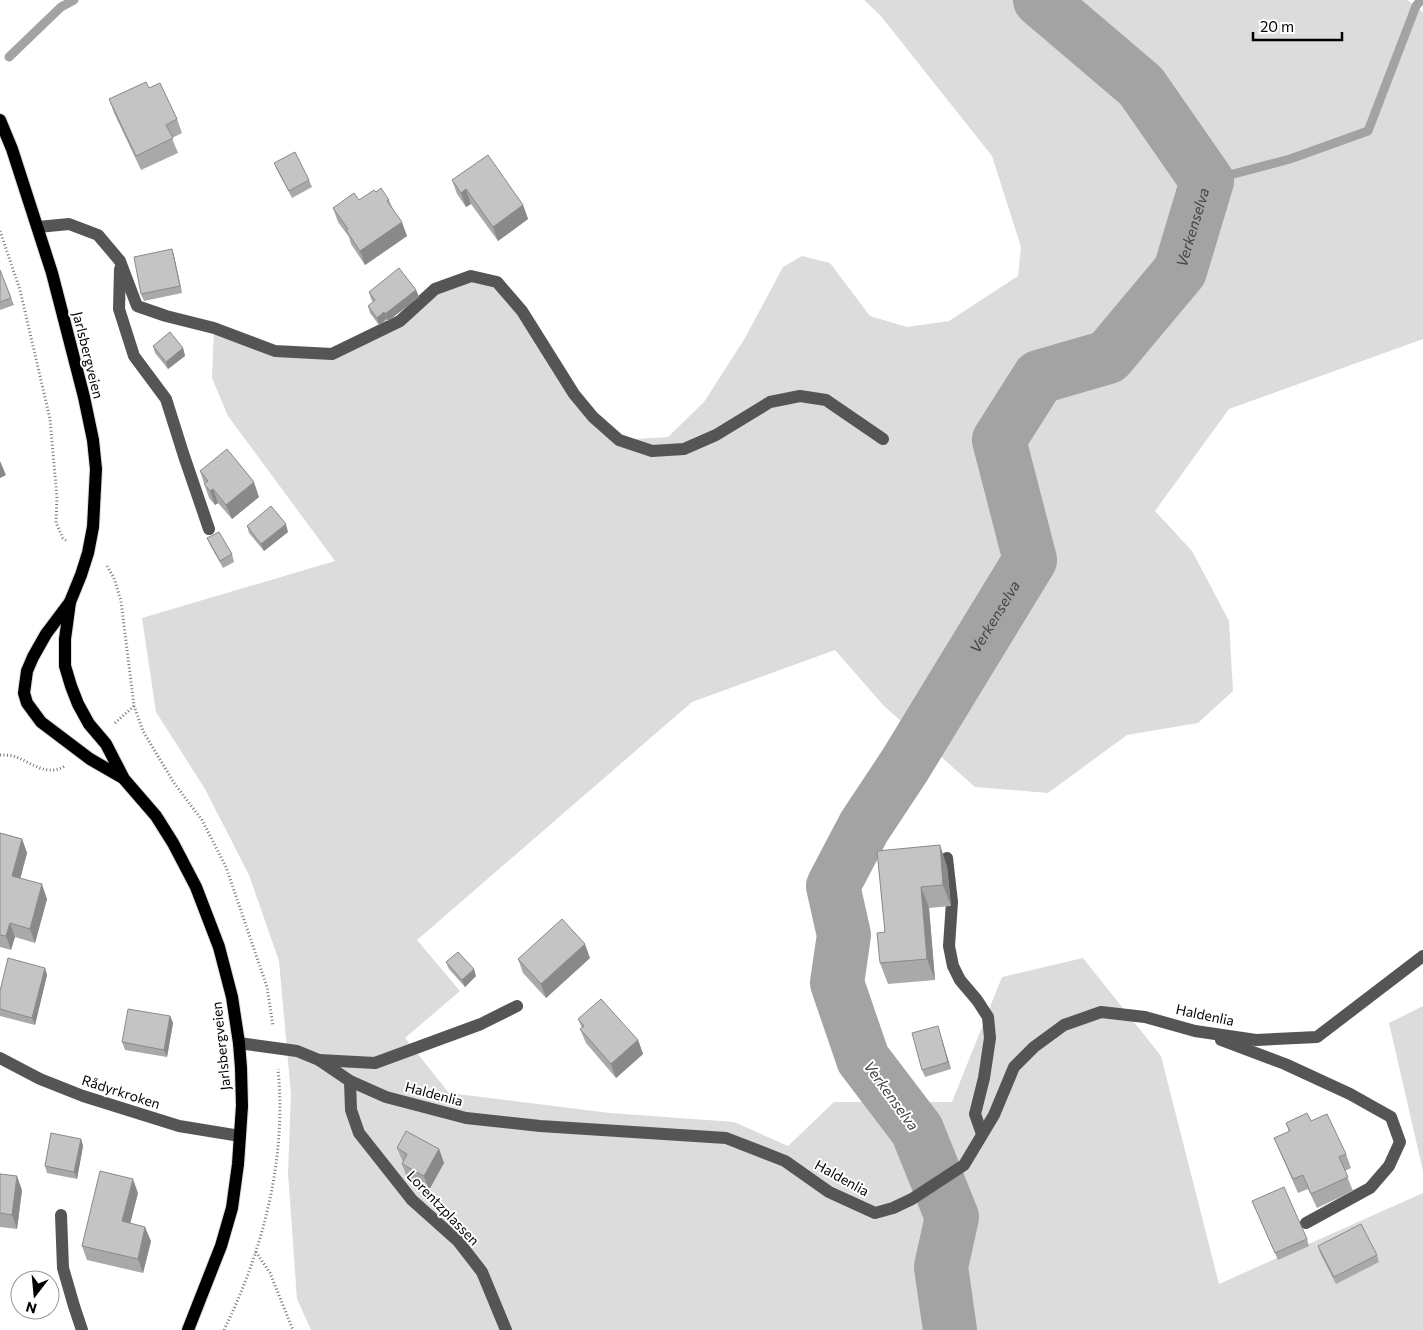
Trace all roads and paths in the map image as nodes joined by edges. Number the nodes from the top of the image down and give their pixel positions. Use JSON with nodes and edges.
{"nodes":[{"id":1,"x":0,"y":120,"type":"edge"},
{"id":2,"x":38,"y":227,"type":"junction"},
{"id":3,"x":0,"y":231,"type":"edge"},
{"id":4,"x":120,"y":261,"type":"junction"},
{"id":5,"x":883,"y":439,"type":"dead end"},
{"id":6,"x":209,"y":529,"type":"dead end"},
{"id":7,"x":73,"y":546,"type":"dead end"},
{"id":8,"x":70,"y":602,"type":"junction"},
{"id":9,"x":134,"y":706,"type":"dead end"},
{"id":10,"x":112,"y":726,"type":"dead end"},
{"id":11,"x":0,"y":755,"type":"edge"},
{"id":12,"x":67,"y":764,"type":"dead end"},
{"id":13,"x":124,"y":779,"type":"junction"},
{"id":14,"x":947,"y":858,"type":"dead end"},
{"id":15,"x":1423,"y":956,"type":"edge"},
{"id":16,"x":517,"y":1006,"type":"dead end"},
{"id":17,"x":1195,"y":1031,"type":"junction"},
{"id":18,"x":239,"y":1042,"type":"junction"},
{"id":19,"x":0,"y":1058,"type":"edge"},
{"id":20,"x":319,"y":1060,"type":"junction"},
{"id":21,"x":350,"y":1081,"type":"junction"},
{"id":22,"x":982,"y":1134,"type":"junction"},
{"id":23,"x":240,"y":1136,"type":"junction"},
{"id":24,"x":61,"y":1216,"type":"dead end"},
{"id":25,"x":1306,"y":1223,"type":"dead end"},
{"id":26,"x":256,"y":1252,"type":"dead end"},
{"id":27,"x":82,"y":1330,"type":"edge"},
{"id":28,"x":188,"y":1330,"type":"edge"},
{"id":29,"x":293,"y":1330,"type":"edge"},
{"id":30,"x":506,"y":1330,"type":"edge"}],
"edges":[{"from":1,"to":2,"type":"main road","name":"Jarlsbergveien"},
{"from":2,"to":4,"type":"street"},
{"from":2,"to":8,"type":"main road","name":"Jarlsbergveien"},
{"from":3,"to":7,"type":"path"},
{"from":4,"to":5,"type":"street"},
{"from":4,"to":6,"type":"street"},
{"from":8,"to":13,"type":"main road","name":"Jarlsbergveien"},
{"from":8,"to":13,"type":"main road","name":"Jarlsbergveien"},
{"from":9,"to":10,"type":"path"},
{"from":11,"to":12,"type":"path"},
{"from":13,"to":18,"type":"main road","name":"Jarlsbergveien"},
{"from":14,"to":22,"type":"street"},
{"from":15,"to":17,"type":"street","name":"Haldenlia"},
{"from":16,"to":20,"type":"street"},
{"from":17,"to":22,"type":"street","name":"Haldenlia"},
{"from":17,"to":25,"type":"street"},
{"from":18,"to":20,"type":"street","name":"Haldenlia"},
{"from":18,"to":23,"type":"main road","name":"Jarlsbergveien"},
{"from":19,"to":23,"type":"street","name":"Rådyrkroken"},
{"from":20,"to":21,"type":"street","name":"Haldenlia"},
{"from":21,"to":22,"type":"street","name":"Haldenlia"},
{"from":21,"to":30,"type":"street","name":"Lorentzplassen"},
{"from":23,"to":28,"type":"main road","name":"Jarlsbergveien"},
{"from":24,"to":27,"type":"street"},
{"from":26,"to":29,"type":"path"}]}
